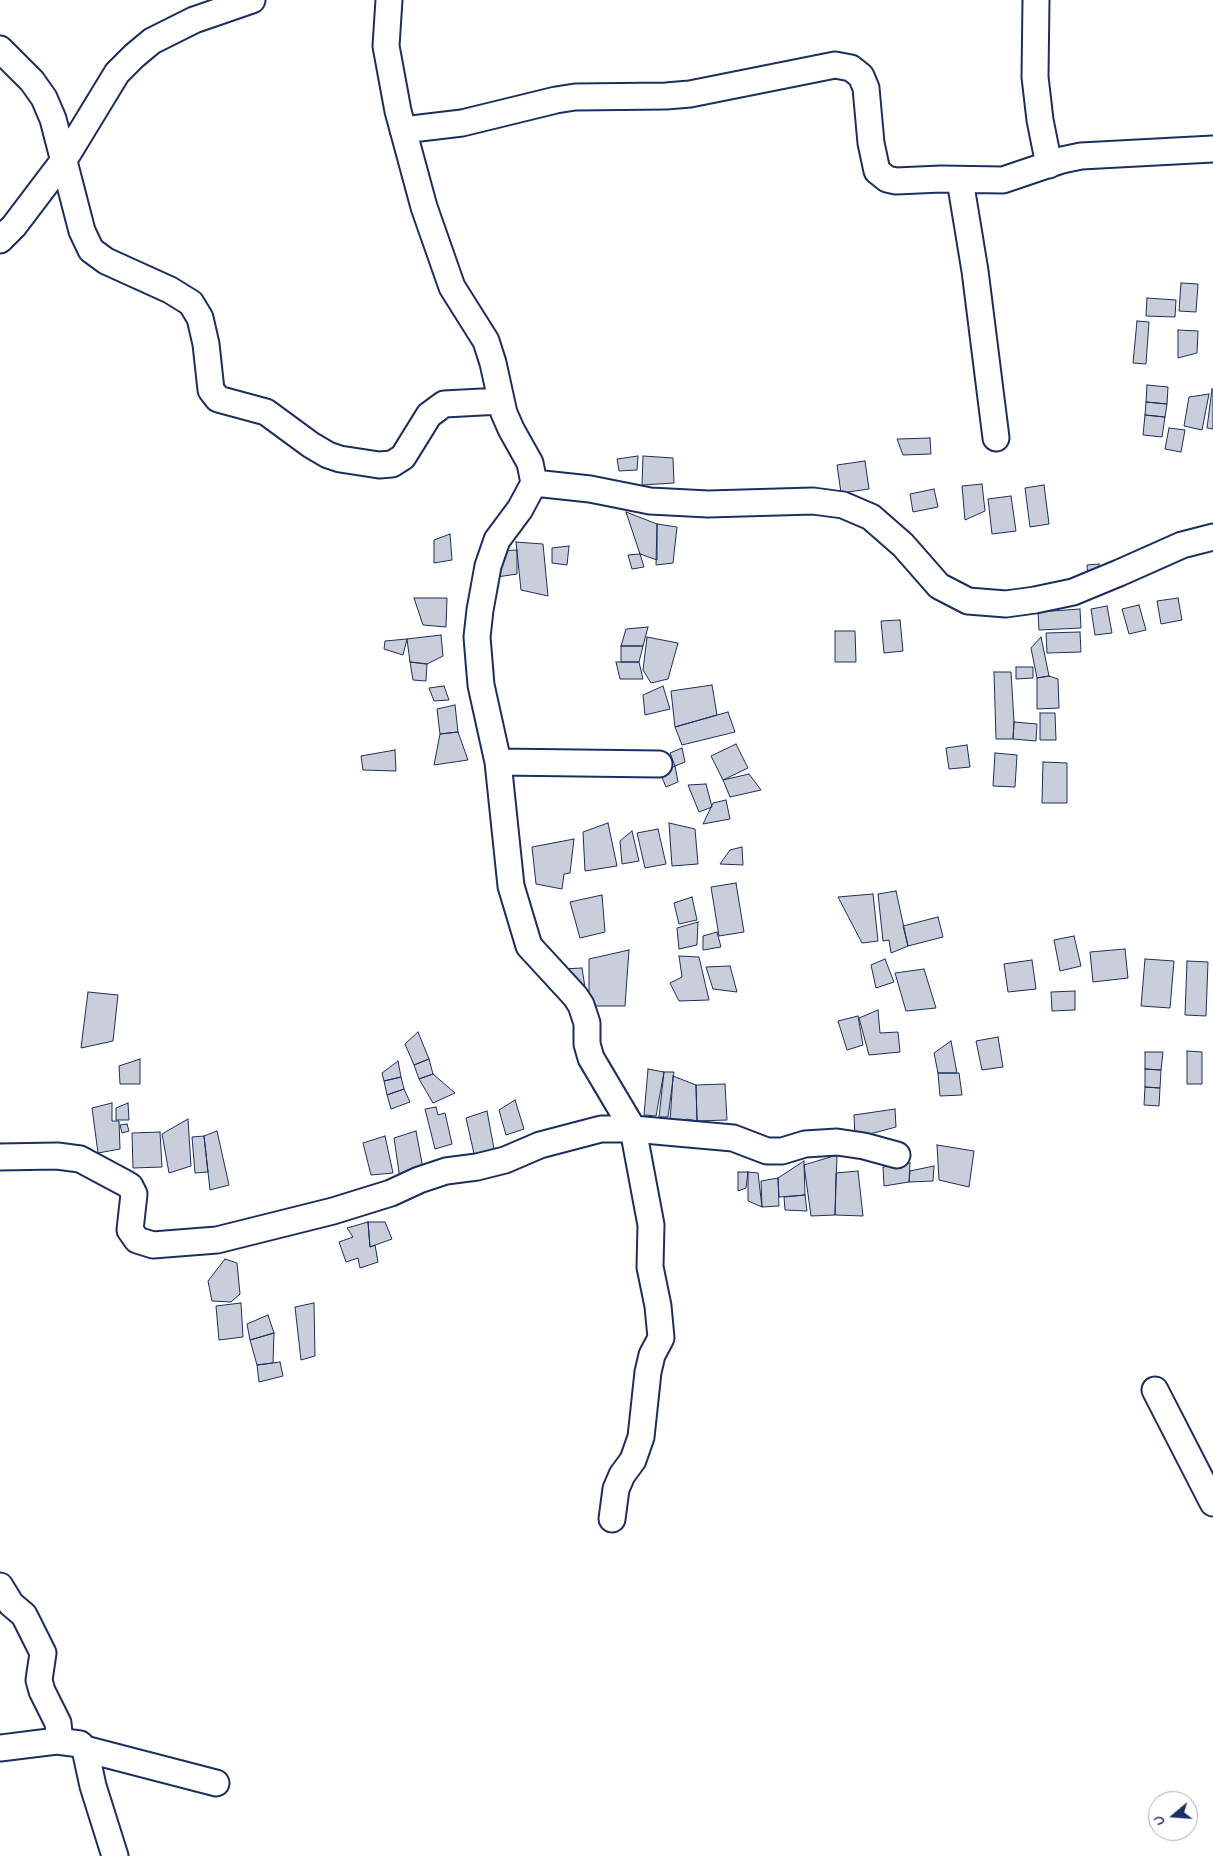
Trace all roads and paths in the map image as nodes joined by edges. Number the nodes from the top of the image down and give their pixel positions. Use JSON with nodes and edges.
{"nodes":[{"id":1,"x":252,"y":0,"type":"edge"},
{"id":2,"x":389,"y":0,"type":"edge"},
{"id":3,"x":1036,"y":0,"type":"edge"},
{"id":4,"x":0,"y":49,"type":"edge"},
{"id":5,"x":403,"y":130,"type":"junction"},
{"id":6,"x":1213,"y":149,"type":"edge"},
{"id":7,"x":64,"y":160,"type":"junction"},
{"id":8,"x":1049,"y":165,"type":"junction"},
{"id":9,"x":960,"y":180,"type":"junction"},
{"id":10,"x":0,"y":240,"type":"edge"},
{"id":11,"x":501,"y":401,"type":"junction"},
{"id":12,"x":996,"y":438,"type":"dead end"},
{"id":13,"x":534,"y":483,"type":"junction"},
{"id":14,"x":1213,"y":537,"type":"edge"},
{"id":15,"x":498,"y":762,"type":"junction"},
{"id":16,"x":660,"y":764,"type":"dead end"},
{"id":17,"x":633,"y":1129,"type":"junction"},
{"id":18,"x":897,"y":1155,"type":"dead end"},
{"id":19,"x":0,"y":1157,"type":"edge"},
{"id":20,"x":1155,"y":1390,"type":"dead end"},
{"id":21,"x":1213,"y":1502,"type":"edge"},
{"id":22,"x":612,"y":1519,"type":"dead end"},
{"id":23,"x":0,"y":1586,"type":"edge"},
{"id":24,"x":57,"y":1741,"type":"junction"},
{"id":25,"x":0,"y":1748,"type":"edge"},
{"id":26,"x":84,"y":1749,"type":"junction"},
{"id":27,"x":216,"y":1782,"type":"dead end"},
{"id":28,"x":116,"y":1856,"type":"edge"}],
"edges":[{"from":1,"to":7,"type":"street"},
{"from":2,"to":5,"type":"street"},
{"from":3,"to":8,"type":"street"},
{"from":4,"to":7,"type":"street"},
{"from":5,"to":9,"type":"street"},
{"from":5,"to":11,"type":"street"},
{"from":6,"to":8,"type":"street"},
{"from":7,"to":10,"type":"street"},
{"from":7,"to":11,"type":"street"},
{"from":8,"to":9,"type":"street"},
{"from":9,"to":12,"type":"street"},
{"from":11,"to":13,"type":"street"},
{"from":13,"to":14,"type":"street"},
{"from":13,"to":15,"type":"street"},
{"from":15,"to":16,"type":"street"},
{"from":15,"to":17,"type":"street"},
{"from":17,"to":18,"type":"street"},
{"from":17,"to":19,"type":"street"},
{"from":17,"to":22,"type":"street"},
{"from":20,"to":21,"type":"street"},
{"from":23,"to":24,"type":"street"},
{"from":24,"to":25,"type":"street"},
{"from":24,"to":26,"type":"street"},
{"from":26,"to":27,"type":"street"},
{"from":26,"to":28,"type":"street"}]}
